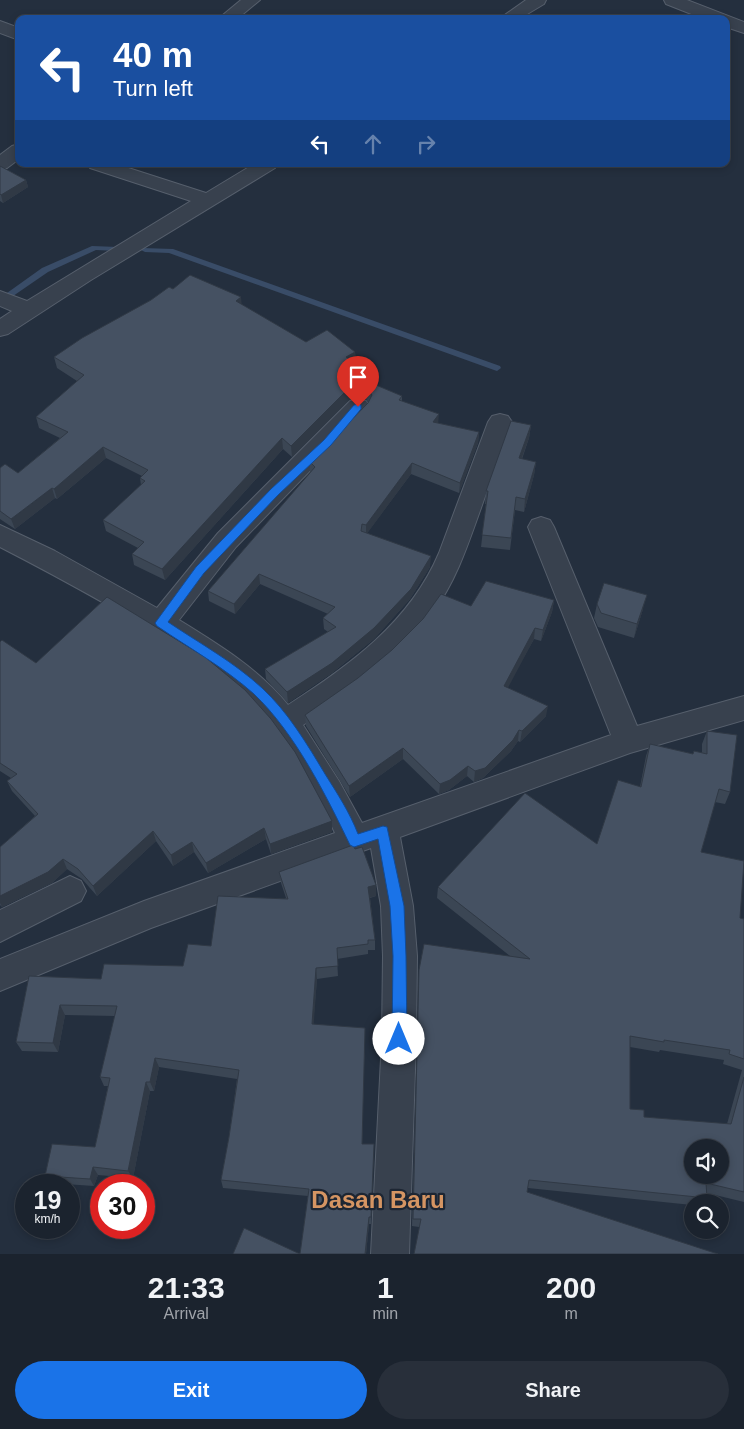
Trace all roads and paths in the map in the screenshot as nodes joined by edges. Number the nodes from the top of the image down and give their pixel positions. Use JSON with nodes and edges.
{"nodes":[{"id":1,"x":252,"y":0,"type":"edge"},
{"id":2,"x":538,"y":0,"type":"edge"},
{"id":3,"x":672,"y":0,"type":"edge"},
{"id":4,"x":231,"y":15,"type":"edge"},
{"id":5,"x":514,"y":15,"type":"edge"},
{"id":6,"x":710,"y":15,"type":"edge"},
{"id":7,"x":730,"y":23,"type":"edge"},
{"id":8,"x":0,"y":26,"type":"edge"},
{"id":9,"x":744,"y":28,"type":"edge"},
{"id":10,"x":15,"y":33,"type":"edge"},
{"id":11,"x":15,"y":153,"type":"edge"},
{"id":12,"x":0,"y":164,"type":"edge"},
{"id":13,"x":106,"y":167,"type":"edge"},
{"id":14,"x":263,"y":167,"type":"edge"},
{"id":15,"x":207,"y":200,"type":"junction"},
{"id":16,"x":4,"y":299,"type":"edge"},
{"id":17,"x":29,"y":310,"type":"junction"},
{"id":18,"x":0,"y":329,"type":"edge"},
{"id":19,"x":358,"y":407,"type":"dead end"},
{"id":20,"x":500,"y":422,"type":"dead end"},
{"id":21,"x":541,"y":527,"type":"dead end"},
{"id":22,"x":0,"y":535,"type":"edge"},
{"id":23,"x":161,"y":623,"type":"junction"},
{"id":24,"x":744,"y":708,"type":"edge"},
{"id":25,"x":284,"y":722,"type":"junction"},
{"id":26,"x":628,"y":741,"type":"junction"},
{"id":27,"x":368,"y":836,"type":"junction"},
{"id":28,"x":70,"y":891,"type":"dead end"},
{"id":29,"x":0,"y":927,"type":"edge"},
{"id":30,"x":0,"y":976,"type":"edge"},
{"id":31,"x":390,"y":1254,"type":"edge"}],
"edges":[{"from":1,"to":4,"type":"street"},
{"from":2,"to":5,"type":"street"},
{"from":3,"to":6,"type":"street"},
{"from":7,"to":9,"type":"street"},
{"from":8,"to":10,"type":"street"},
{"from":11,"to":12,"type":"street"},
{"from":13,"to":15,"type":"street"},
{"from":14,"to":15,"type":"street"},
{"from":15,"to":17,"type":"street"},
{"from":16,"to":17,"type":"street"},
{"from":17,"to":18,"type":"street"},
{"from":19,"to":23,"type":"street"},
{"from":20,"to":25,"type":"street"},
{"from":21,"to":26,"type":"street"},
{"from":22,"to":23,"type":"street"},
{"from":23,"to":25,"type":"street"},
{"from":24,"to":26,"type":"street"},
{"from":25,"to":27,"type":"street"},
{"from":26,"to":27,"type":"street"},
{"from":27,"to":30,"type":"street"},
{"from":27,"to":31,"type":"street"},
{"from":28,"to":29,"type":"street"}]}
